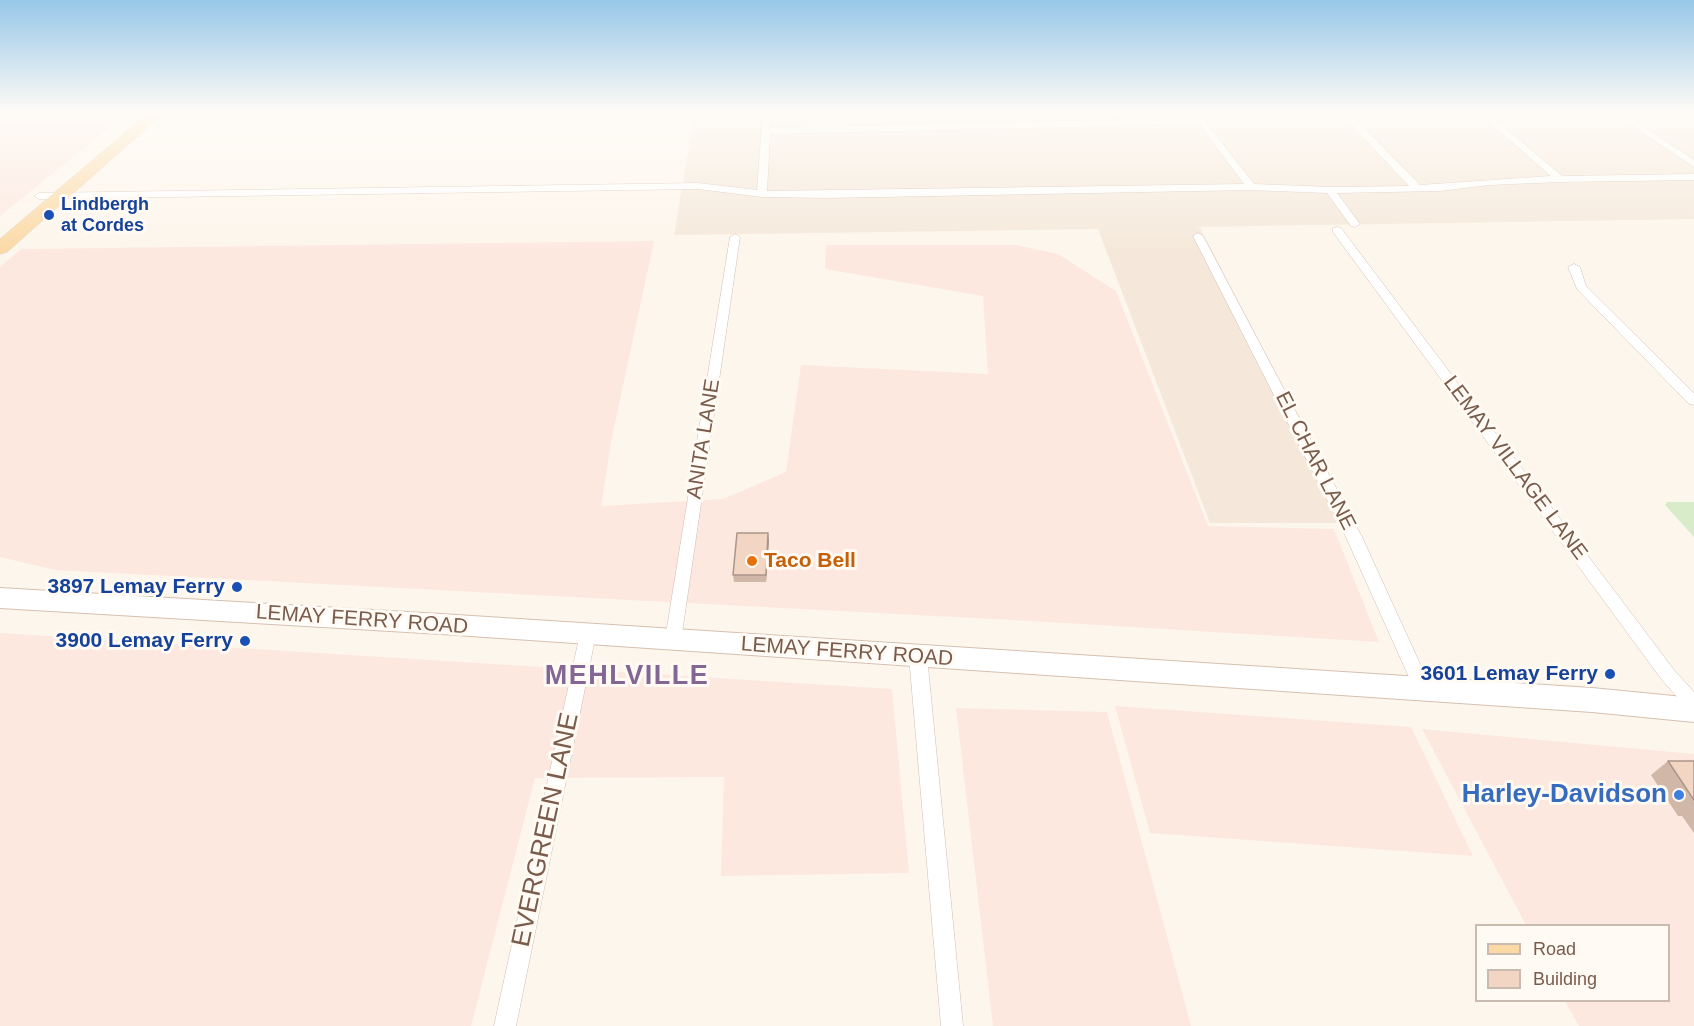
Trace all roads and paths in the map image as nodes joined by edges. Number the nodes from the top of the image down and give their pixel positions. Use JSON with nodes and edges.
{"nodes":[{"id":1,"x":84,"y":159,"type":"edge"},
{"id":2,"x":103,"y":159,"type":"edge"},
{"id":3,"x":764,"y":159,"type":"edge"},
{"id":4,"x":1230,"y":159,"type":"edge"},
{"id":5,"x":1389,"y":159,"type":"edge"},
{"id":6,"x":1536,"y":159,"type":"edge"},
{"id":7,"x":1694,"y":177,"type":"edge"},
{"id":8,"x":1560,"y":179,"type":"junction"},
{"id":9,"x":1251,"y":187,"type":"junction"},
{"id":10,"x":1417,"y":188,"type":"junction"},
{"id":11,"x":1330,"y":190,"type":"junction"},
{"id":12,"x":762,"y":194,"type":"junction"},
{"id":13,"x":60,"y":195,"type":"junction"},
{"id":14,"x":39,"y":196,"type":"junction"},
{"id":15,"x":1355,"y":224,"type":"dead end"},
{"id":16,"x":0,"y":227,"type":"edge"},
{"id":17,"x":1337,"y":230,"type":"dead end"},
{"id":18,"x":735,"y":237,"type":"dead end"},
{"id":19,"x":1198,"y":237,"type":"dead end"},
{"id":20,"x":0,"y":248,"type":"edge"},
{"id":21,"x":1574,"y":267,"type":"dead end"},
{"id":22,"x":1694,"y":401,"type":"edge"},
{"id":23,"x":0,"y":598,"type":"edge"},
{"id":24,"x":588,"y":634,"type":"junction"},
{"id":25,"x":673,"y":640,"type":"junction"},
{"id":26,"x":918,"y":656,"type":"junction"},
{"id":27,"x":1423,"y":690,"type":"junction"},
{"id":28,"x":1694,"y":704,"type":"edge"},
{"id":29,"x":1694,"y":710,"type":"edge"},
{"id":30,"x":505,"y":1026,"type":"edge"},
{"id":31,"x":952,"y":1026,"type":"edge"}],
"edges":[{"from":1,"to":14,"type":"main road"},
{"from":2,"to":13,"type":"main road"},
{"from":3,"to":12,"type":"street"},
{"from":4,"to":9,"type":"street"},
{"from":5,"to":10,"type":"street"},
{"from":6,"to":8,"type":"street"},
{"from":7,"to":8,"type":"street"},
{"from":8,"to":10,"type":"street"},
{"from":9,"to":11,"type":"street"},
{"from":9,"to":12,"type":"street"},
{"from":10,"to":11,"type":"street"},
{"from":11,"to":15,"type":"street"},
{"from":12,"to":13,"type":"street"},
{"from":13,"to":14,"type":"street"},
{"from":13,"to":20,"type":"main road"},
{"from":14,"to":16,"type":"main road"},
{"from":17,"to":28,"type":"street","name":"LEMAY VILLAGE LANE"},
{"from":18,"to":25,"type":"street","name":"ANITA LANE"},
{"from":19,"to":27,"type":"street","name":"EL CHAR LANE"},
{"from":21,"to":22,"type":"street"},
{"from":23,"to":24,"type":"main road","name":"LEMAY FERRY ROAD"},
{"from":24,"to":25,"type":"main road","name":"LEMAY FERRY ROAD"},
{"from":24,"to":30,"type":"street","name":"EVERGREEN LANE"},
{"from":25,"to":26,"type":"main road","name":"LEMAY FERRY ROAD"},
{"from":26,"to":27,"type":"main road","name":"LEMAY FERRY ROAD"},
{"from":26,"to":31,"type":"street"},
{"from":27,"to":29,"type":"main road","name":"LEMAY FERRY ROAD"}]}
